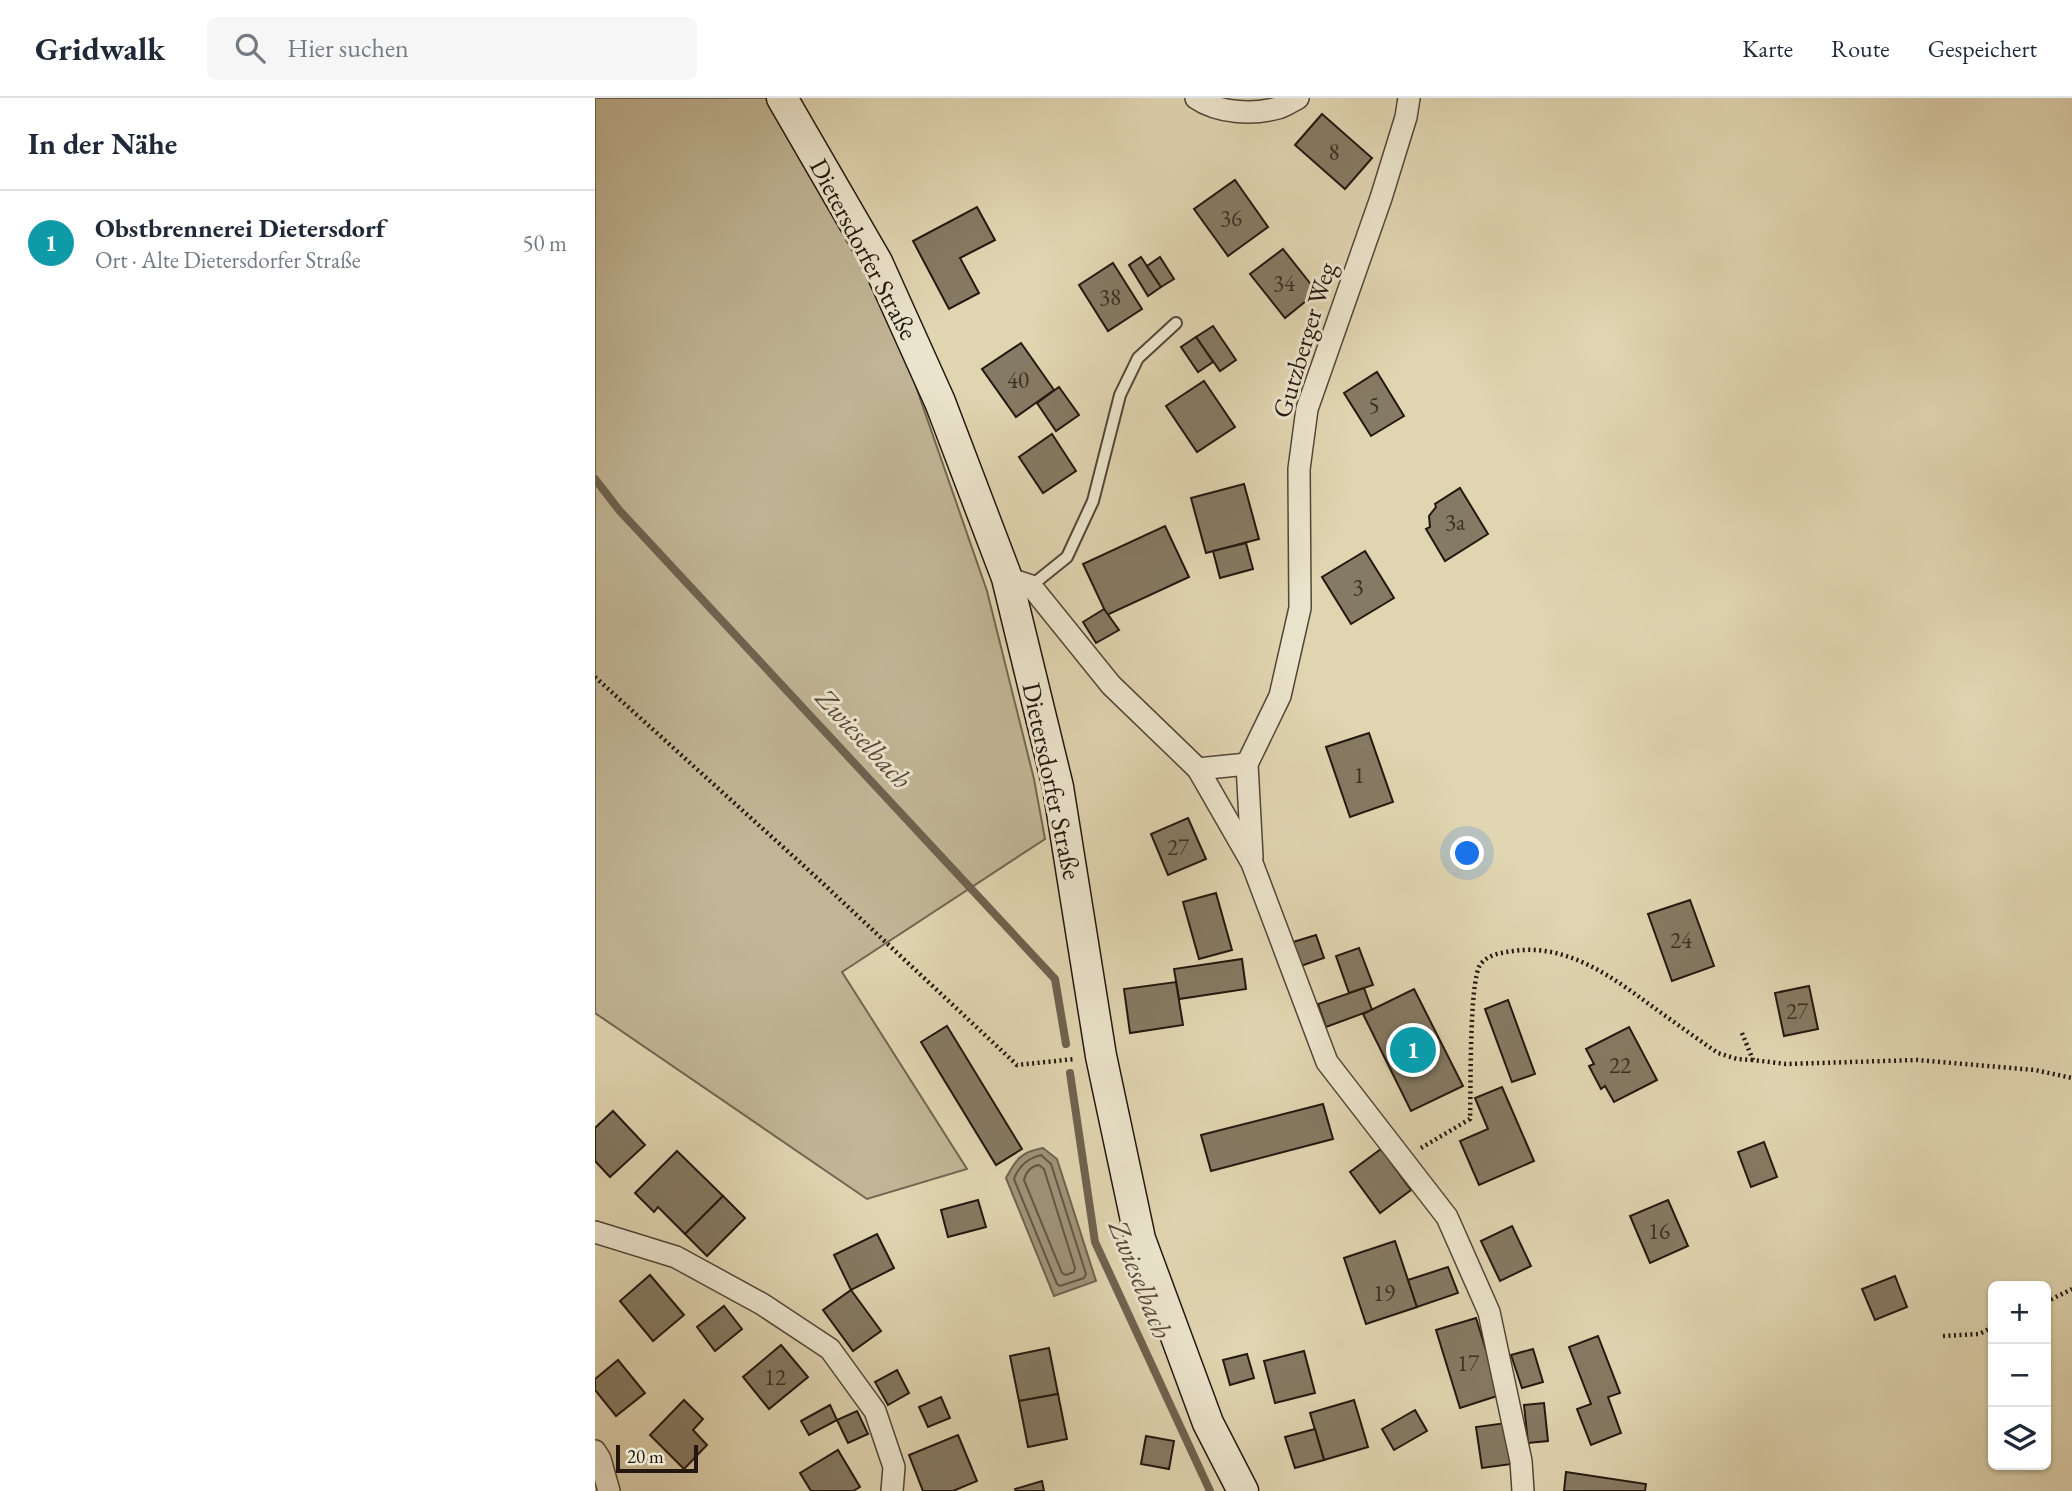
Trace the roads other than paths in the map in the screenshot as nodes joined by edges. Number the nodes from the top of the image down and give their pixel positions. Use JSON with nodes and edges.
{"nodes":[{"id":1,"x":782,"y":98,"type":"edge"},
{"id":2,"x":1196,"y":98,"type":"edge"},
{"id":3,"x":1298,"y":98,"type":"edge"},
{"id":4,"x":1409,"y":98,"type":"edge"},
{"id":5,"x":1176,"y":323,"type":"dead end"},
{"id":6,"x":1019,"y":582,"type":"junction"},
{"id":7,"x":1247,"y":764,"type":"junction"},
{"id":8,"x":1198,"y":769,"type":"junction"},
{"id":9,"x":1252,"y":863,"type":"junction"},
{"id":10,"x":595,"y":1232,"type":"edge"},
{"id":11,"x":595,"y":1451,"type":"edge"},
{"id":12,"x":609,"y":1491,"type":"edge"},
{"id":13,"x":892,"y":1491,"type":"edge"},
{"id":14,"x":1243,"y":1491,"type":"edge"},
{"id":15,"x":1523,"y":1491,"type":"edge"}],
"edges":[{"from":1,"to":6,"type":"street","name":"Dietersdorfer Straße"},
{"from":2,"to":3,"type":"street"},
{"from":4,"to":7,"type":"street","name":"Gutzberger Weg"},
{"from":5,"to":6,"type":"lane"},
{"from":6,"to":8,"type":"street"},
{"from":6,"to":14,"type":"street","name":"Dietersdorfer Straße"},
{"from":7,"to":8,"type":"street"},
{"from":7,"to":9,"type":"street","name":"Gutzberger Weg"},
{"from":8,"to":9,"type":"street"},
{"from":9,"to":15,"type":"street"},
{"from":10,"to":13,"type":"street"},
{"from":11,"to":12,"type":"street"}]}
